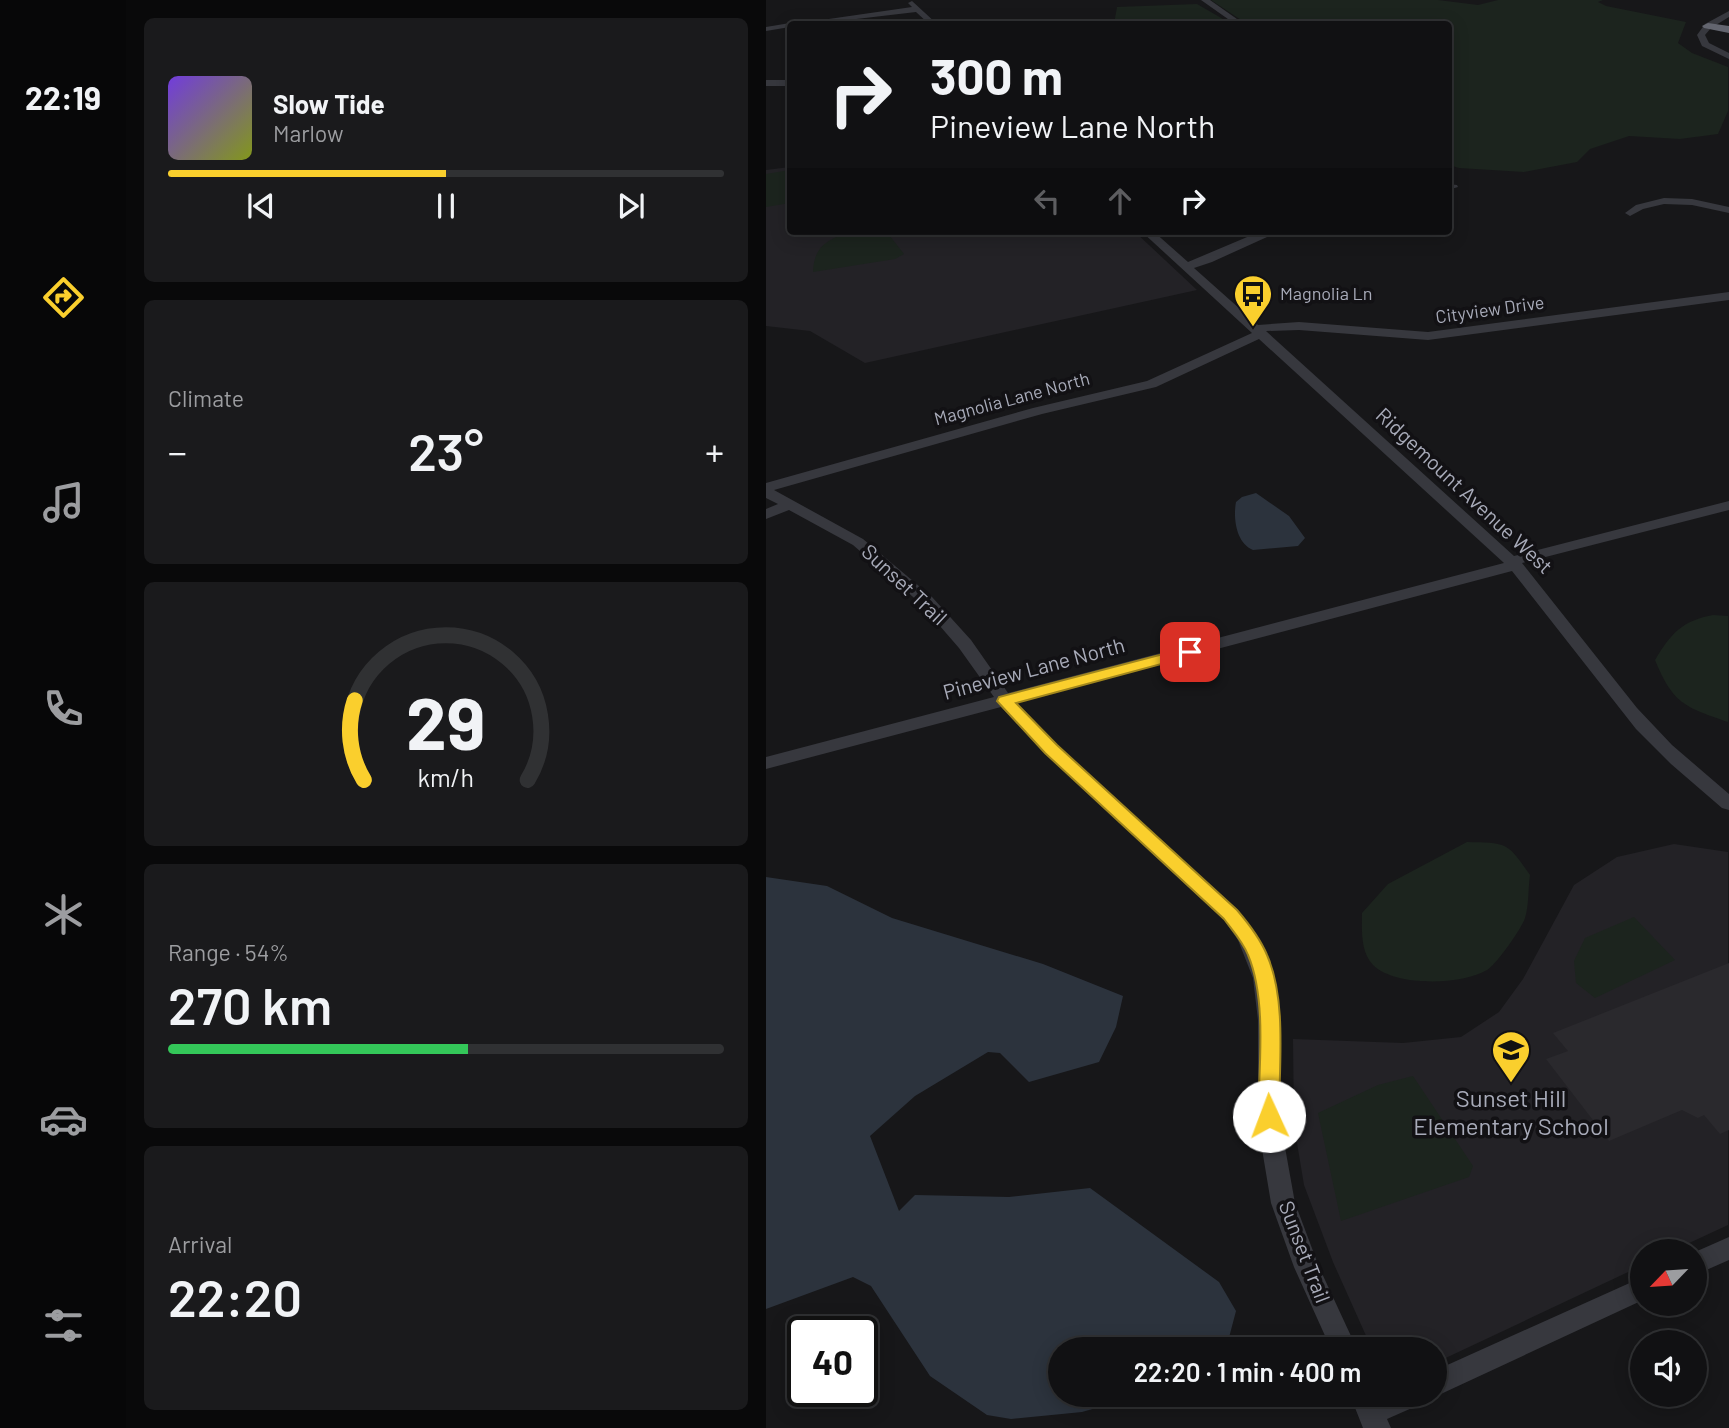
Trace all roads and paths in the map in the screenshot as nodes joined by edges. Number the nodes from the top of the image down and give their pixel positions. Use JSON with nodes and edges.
{"nodes":[{"id":1,"x":909,"y":0,"type":"edge"},
{"id":2,"x":1205,"y":0,"type":"edge"},
{"id":3,"x":918,"y":9,"type":"junction"},
{"id":4,"x":1728,"y":13,"type":"edge"},
{"id":5,"x":822,"y":21,"type":"edge"},
{"id":6,"x":930,"y":21,"type":"edge"},
{"id":7,"x":1236,"y":21,"type":"edge"},
{"id":8,"x":1728,"y":21,"type":"edge"},
{"id":9,"x":787,"y":26,"type":"edge"},
{"id":10,"x":1718,"y":28,"type":"edge"},
{"id":11,"x":766,"y":29,"type":"edge"},
{"id":12,"x":1728,"y":55,"type":"edge"},
{"id":13,"x":766,"y":83,"type":"edge"},
{"id":14,"x":787,"y":83,"type":"edge"},
{"id":15,"x":1728,"y":210,"type":"edge"},
{"id":16,"x":1630,"y":213,"type":"dead end"},
{"id":17,"x":1151,"y":235,"type":"edge"},
{"id":18,"x":1244,"y":235,"type":"edge"},
{"id":19,"x":1185,"y":266,"type":"junction"},
{"id":20,"x":1728,"y":296,"type":"edge"},
{"id":21,"x":1259,"y":331,"type":"junction"},
{"id":22,"x":766,"y":490,"type":"edge"},
{"id":23,"x":788,"y":505,"type":"junction"},
{"id":24,"x":1728,"y":505,"type":"edge"},
{"id":25,"x":766,"y":515,"type":"edge"},
{"id":26,"x":1514,"y":563,"type":"junction"},
{"id":27,"x":1005,"y":701,"type":"junction"},
{"id":28,"x":766,"y":763,"type":"edge"},
{"id":29,"x":1728,"y":804,"type":"edge"},
{"id":30,"x":1728,"y":1248,"type":"edge"},
{"id":31,"x":1708,"y":1258,"type":"edge"},
{"id":32,"x":1630,"y":1294,"type":"edge"},
{"id":33,"x":1339,"y":1337,"type":"edge"},
{"id":34,"x":1447,"y":1378,"type":"edge"}],
"edges":[{"from":1,"to":3,"type":"street"},
{"from":2,"to":7,"type":"street"},
{"from":3,"to":5,"type":"street"},
{"from":3,"to":6,"type":"street"},
{"from":4,"to":10,"type":"street"},
{"from":8,"to":10,"type":"street"},
{"from":9,"to":11,"type":"street"},
{"from":10,"to":12,"type":"street"},
{"from":13,"to":14,"type":"street"},
{"from":15,"to":16,"type":"street"},
{"from":17,"to":19,"type":"street","name":"Ridgemount Avenue West"},
{"from":18,"to":19,"type":"street"},
{"from":19,"to":21,"type":"street","name":"Ridgemount Avenue West"},
{"from":20,"to":21,"type":"street","name":"Cityview Drive"},
{"from":21,"to":22,"type":"street","name":"Magnolia Lane North"},
{"from":21,"to":26,"type":"street","name":"Ridgemount Avenue West"},
{"from":22,"to":23,"type":"street","name":"Sunset Trail"},
{"from":23,"to":25,"type":"street"},
{"from":23,"to":27,"type":"street","name":"Sunset Trail"},
{"from":24,"to":26,"type":"street","name":"Pineview Lane North"},
{"from":26,"to":27,"type":"street","name":"Pineview Lane North"},
{"from":26,"to":29,"type":"street","name":"Ridgemount Avenue West"},
{"from":27,"to":28,"type":"street","name":"Pineview Lane North"},
{"from":27,"to":33,"type":"street","name":"Sunset Trail"},
{"from":30,"to":31,"type":"street"},
{"from":32,"to":34,"type":"street"}]}
